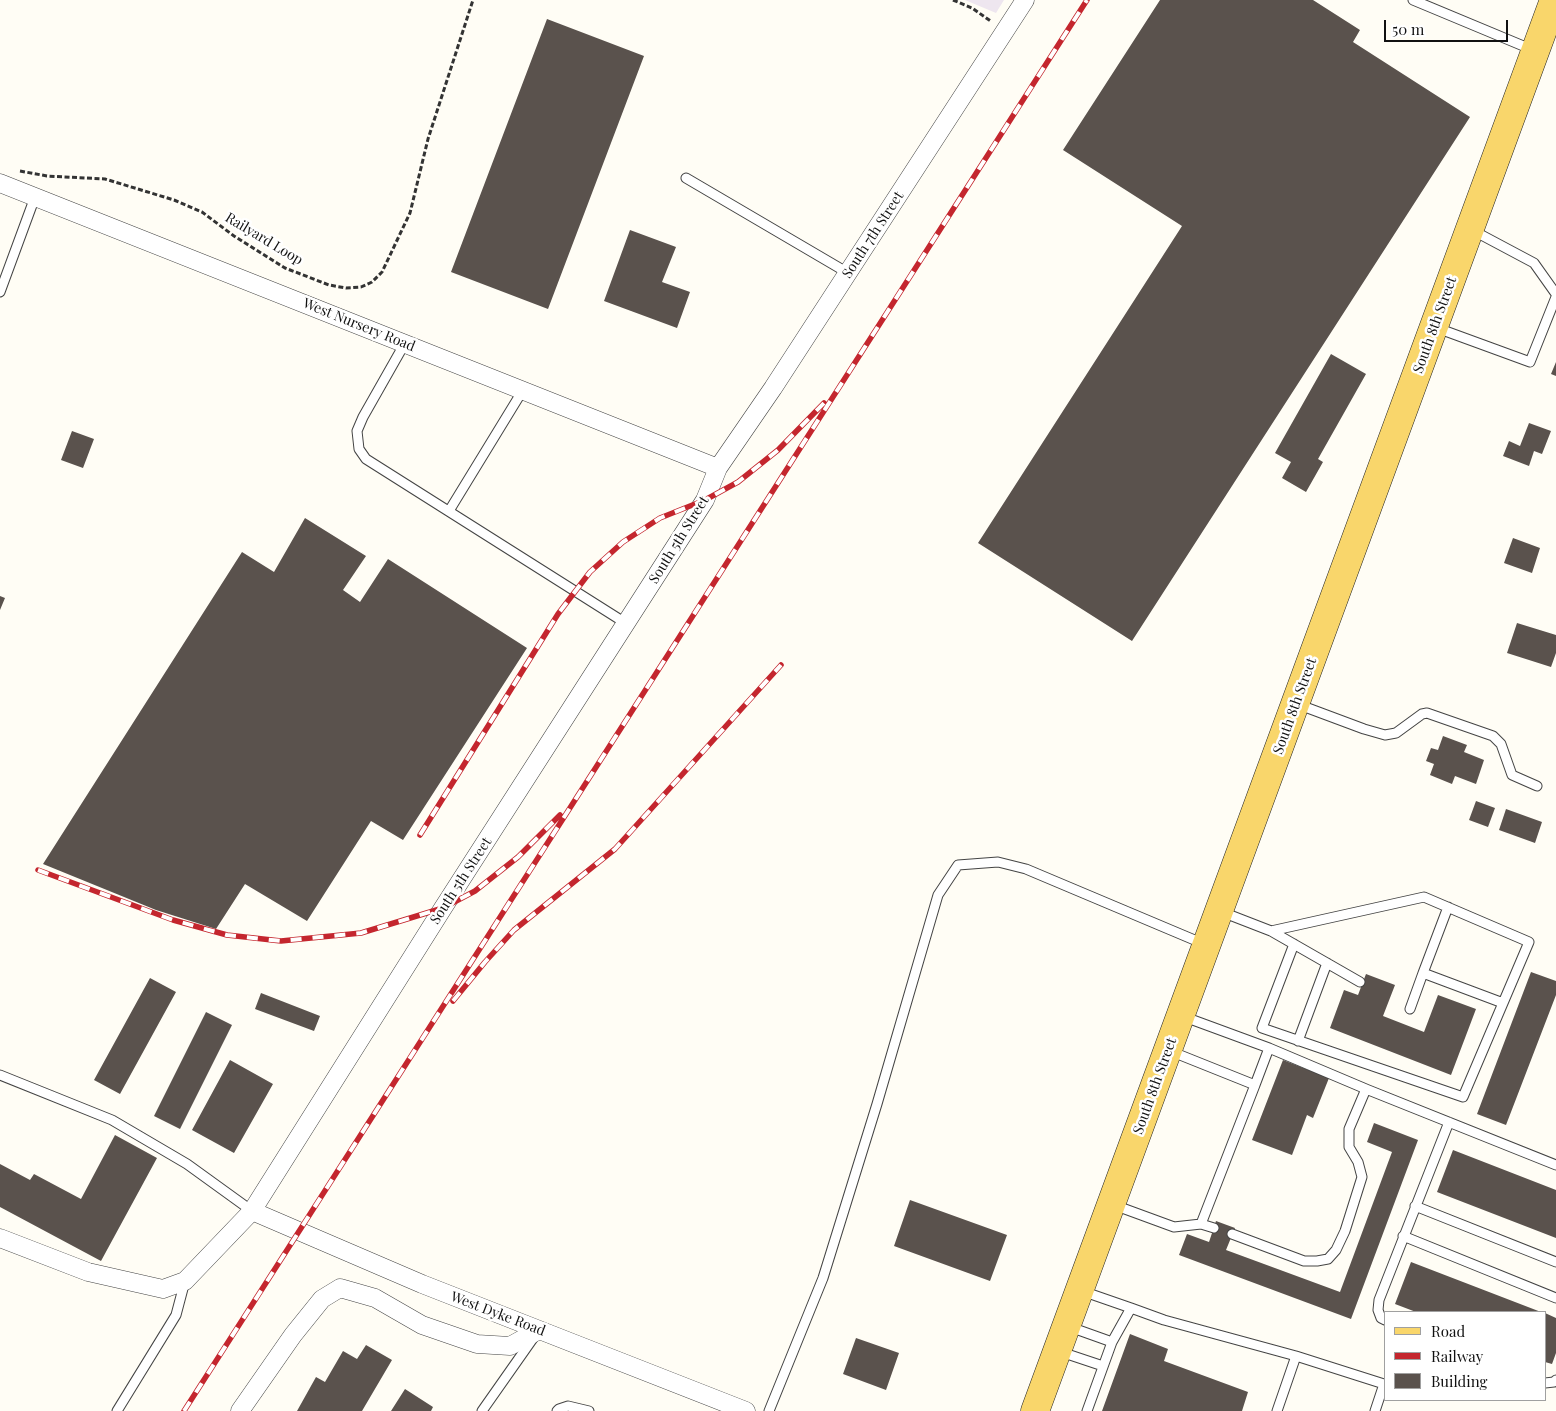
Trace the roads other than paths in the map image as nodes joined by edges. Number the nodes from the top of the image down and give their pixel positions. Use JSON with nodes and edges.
{"nodes":[{"id":1,"x":1025,"y":0,"type":"edge"},
{"id":2,"x":1412,"y":0,"type":"edge"},
{"id":3,"x":1554,"y":0,"type":"edge"},
{"id":4,"x":1535,"y":51,"type":"junction"},
{"id":5,"x":686,"y":178,"type":"dead end"},
{"id":6,"x":0,"y":183,"type":"edge"},
{"id":7,"x":36,"y":197,"type":"junction"},
{"id":8,"x":1470,"y":229,"type":"junction"},
{"id":9,"x":848,"y":273,"type":"junction"},
{"id":10,"x":0,"y":292,"type":"edge"},
{"id":11,"x":1556,"y":295,"type":"edge"},
{"id":12,"x":1434,"y":327,"type":"junction"},
{"id":13,"x":405,"y":343,"type":"junction"},
{"id":14,"x":524,"y":390,"type":"junction"},
{"id":15,"x":718,"y":468,"type":"junction"},
{"id":16,"x":449,"y":511,"type":"junction"},
{"id":17,"x":627,"y":624,"type":"junction"},
{"id":18,"x":1296,"y":704,"type":"junction"},
{"id":19,"x":1537,"y":786,"type":"dead end"},
{"id":20,"x":1448,"y":907,"type":"junction"},
{"id":21,"x":1219,"y":911,"type":"junction"},
{"id":22,"x":1272,"y":931,"type":"junction"},
{"id":23,"x":1294,"y":944,"type":"junction"},
{"id":24,"x":1207,"y":945,"type":"junction"},
{"id":25,"x":1328,"y":963,"type":"junction"},
{"id":26,"x":1423,"y":973,"type":"junction"},
{"id":27,"x":1360,"y":982,"type":"dead end"},
{"id":28,"x":1503,"y":1003,"type":"junction"},
{"id":29,"x":1410,"y":1009,"type":"dead end"},
{"id":30,"x":1181,"y":1016,"type":"junction"},
{"id":31,"x":1298,"y":1041,"type":"junction"},
{"id":32,"x":1269,"y":1048,"type":"junction"},
{"id":33,"x":1168,"y":1050,"type":"junction"},
{"id":34,"x":0,"y":1075,"type":"edge"},
{"id":35,"x":1255,"y":1085,"type":"junction"},
{"id":36,"x":1366,"y":1089,"type":"junction"},
{"id":37,"x":1448,"y":1122,"type":"junction"},
{"id":38,"x":1556,"y":1165,"type":"edge"},
{"id":39,"x":1111,"y":1204,"type":"junction"},
{"id":40,"x":1415,"y":1206,"type":"junction"},
{"id":41,"x":252,"y":1211,"type":"junction"},
{"id":42,"x":1201,"y":1224,"type":"junction"},
{"id":43,"x":1214,"y":1228,"type":"dead end"},
{"id":44,"x":1232,"y":1234,"type":"dead end"},
{"id":45,"x":1403,"y":1236,"type":"junction"},
{"id":46,"x":0,"y":1238,"type":"edge"},
{"id":47,"x":1556,"y":1262,"type":"edge"},
{"id":48,"x":185,"y":1281,"type":"junction"},
{"id":49,"x":1080,"y":1290,"type":"junction"},
{"id":50,"x":1556,"y":1298,"type":"edge"},
{"id":51,"x":1131,"y":1308,"type":"junction"},
{"id":52,"x":1384,"y":1320,"type":"edge"},
{"id":53,"x":539,"y":1330,"type":"junction"},
{"id":54,"x":1062,"y":1338,"type":"junction"},
{"id":55,"x":1112,"y":1342,"type":"junction"},
{"id":56,"x":1296,"y":1356,"type":"junction"},
{"id":57,"x":1103,"y":1366,"type":"junction"},
{"id":58,"x":722,"y":1407,"type":"edge"},
{"id":59,"x":117,"y":1411,"type":"edge"},
{"id":60,"x":240,"y":1411,"type":"edge"},
{"id":61,"x":482,"y":1411,"type":"edge"},
{"id":62,"x":557,"y":1411,"type":"edge"},
{"id":63,"x":588,"y":1411,"type":"edge"},
{"id":64,"x":746,"y":1411,"type":"edge"},
{"id":65,"x":769,"y":1411,"type":"edge"},
{"id":66,"x":1035,"y":1411,"type":"edge"},
{"id":67,"x":1087,"y":1411,"type":"edge"},
{"id":68,"x":1277,"y":1411,"type":"edge"},
{"id":69,"x":1375,"y":1411,"type":"edge"}],
"edges":[{"from":1,"to":9,"type":"street","name":"South 7th Street"},
{"from":2,"to":4,"type":"lane"},
{"from":3,"to":4,"type":"main road","name":"South 8th Street"},
{"from":4,"to":8,"type":"main road","name":"South 8th Street"},
{"from":5,"to":9,"type":"lane"},
{"from":6,"to":7,"type":"street","name":"West Nursery Road"},
{"from":7,"to":10,"type":"lane"},
{"from":7,"to":13,"type":"street","name":"West Nursery Road"},
{"from":8,"to":11,"type":"lane"},
{"from":8,"to":12,"type":"main road","name":"South 8th Street"},
{"from":9,"to":15,"type":"street","name":"South 7th Street"},
{"from":11,"to":12,"type":"lane"},
{"from":12,"to":18,"type":"main road","name":"South 8th Street"},
{"from":13,"to":14,"type":"street","name":"West Nursery Road"},
{"from":13,"to":16,"type":"lane"},
{"from":14,"to":15,"type":"street","name":"West Nursery Road"},
{"from":14,"to":16,"type":"lane"},
{"from":15,"to":17,"type":"street","name":"South 5th Street"},
{"from":16,"to":17,"type":"lane"},
{"from":17,"to":41,"type":"street","name":"South 5th Street"},
{"from":18,"to":19,"type":"lane"},
{"from":18,"to":21,"type":"main road","name":"South 8th Street"},
{"from":20,"to":22,"type":"lane"},
{"from":20,"to":26,"type":"lane"},
{"from":20,"to":28,"type":"lane"},
{"from":21,"to":22,"type":"lane"},
{"from":21,"to":24,"type":"main road","name":"South 8th Street"},
{"from":22,"to":23,"type":"lane"},
{"from":23,"to":25,"type":"lane"},
{"from":23,"to":31,"type":"lane"},
{"from":24,"to":30,"type":"main road","name":"South 8th Street"},
{"from":24,"to":65,"type":"lane"},
{"from":25,"to":27,"type":"lane"},
{"from":25,"to":31,"type":"lane"},
{"from":26,"to":28,"type":"lane"},
{"from":26,"to":29,"type":"lane"},
{"from":28,"to":31,"type":"lane"},
{"from":30,"to":32,"type":"lane"},
{"from":30,"to":33,"type":"main road","name":"South 8th Street"},
{"from":32,"to":35,"type":"lane"},
{"from":32,"to":36,"type":"lane"},
{"from":33,"to":35,"type":"lane"},
{"from":33,"to":39,"type":"main road","name":"South 8th Street"},
{"from":34,"to":41,"type":"lane"},
{"from":35,"to":42,"type":"lane"},
{"from":36,"to":37,"type":"lane"},
{"from":36,"to":44,"type":"lane"},
{"from":37,"to":38,"type":"lane"},
{"from":37,"to":40,"type":"lane"},
{"from":39,"to":42,"type":"lane"},
{"from":39,"to":49,"type":"main road","name":"South 8th Street"},
{"from":40,"to":45,"type":"lane"},
{"from":40,"to":47,"type":"lane"},
{"from":41,"to":48,"type":"street","name":"South 5th Street"},
{"from":41,"to":53,"type":"street","name":"West Dyke Road"},
{"from":42,"to":43,"type":"lane"},
{"from":45,"to":50,"type":"lane"},
{"from":45,"to":52,"type":"lane"},
{"from":46,"to":48,"type":"street"},
{"from":48,"to":59,"type":"lane"},
{"from":49,"to":51,"type":"lane"},
{"from":49,"to":54,"type":"main road","name":"South 8th Street"},
{"from":51,"to":55,"type":"lane"},
{"from":51,"to":56,"type":"lane"},
{"from":53,"to":58,"type":"street","name":"West Dyke Road"},
{"from":53,"to":60,"type":"street"},
{"from":53,"to":61,"type":"lane"},
{"from":54,"to":55,"type":"lane"},
{"from":54,"to":57,"type":"lane"},
{"from":54,"to":66,"type":"main road","name":"South 8th Street"},
{"from":55,"to":57,"type":"lane"},
{"from":56,"to":68,"type":"lane"},
{"from":56,"to":69,"type":"lane"},
{"from":57,"to":67,"type":"lane"},
{"from":58,"to":64,"type":"street","name":"West Dyke Road"},
{"from":62,"to":63,"type":"lane"}]}
